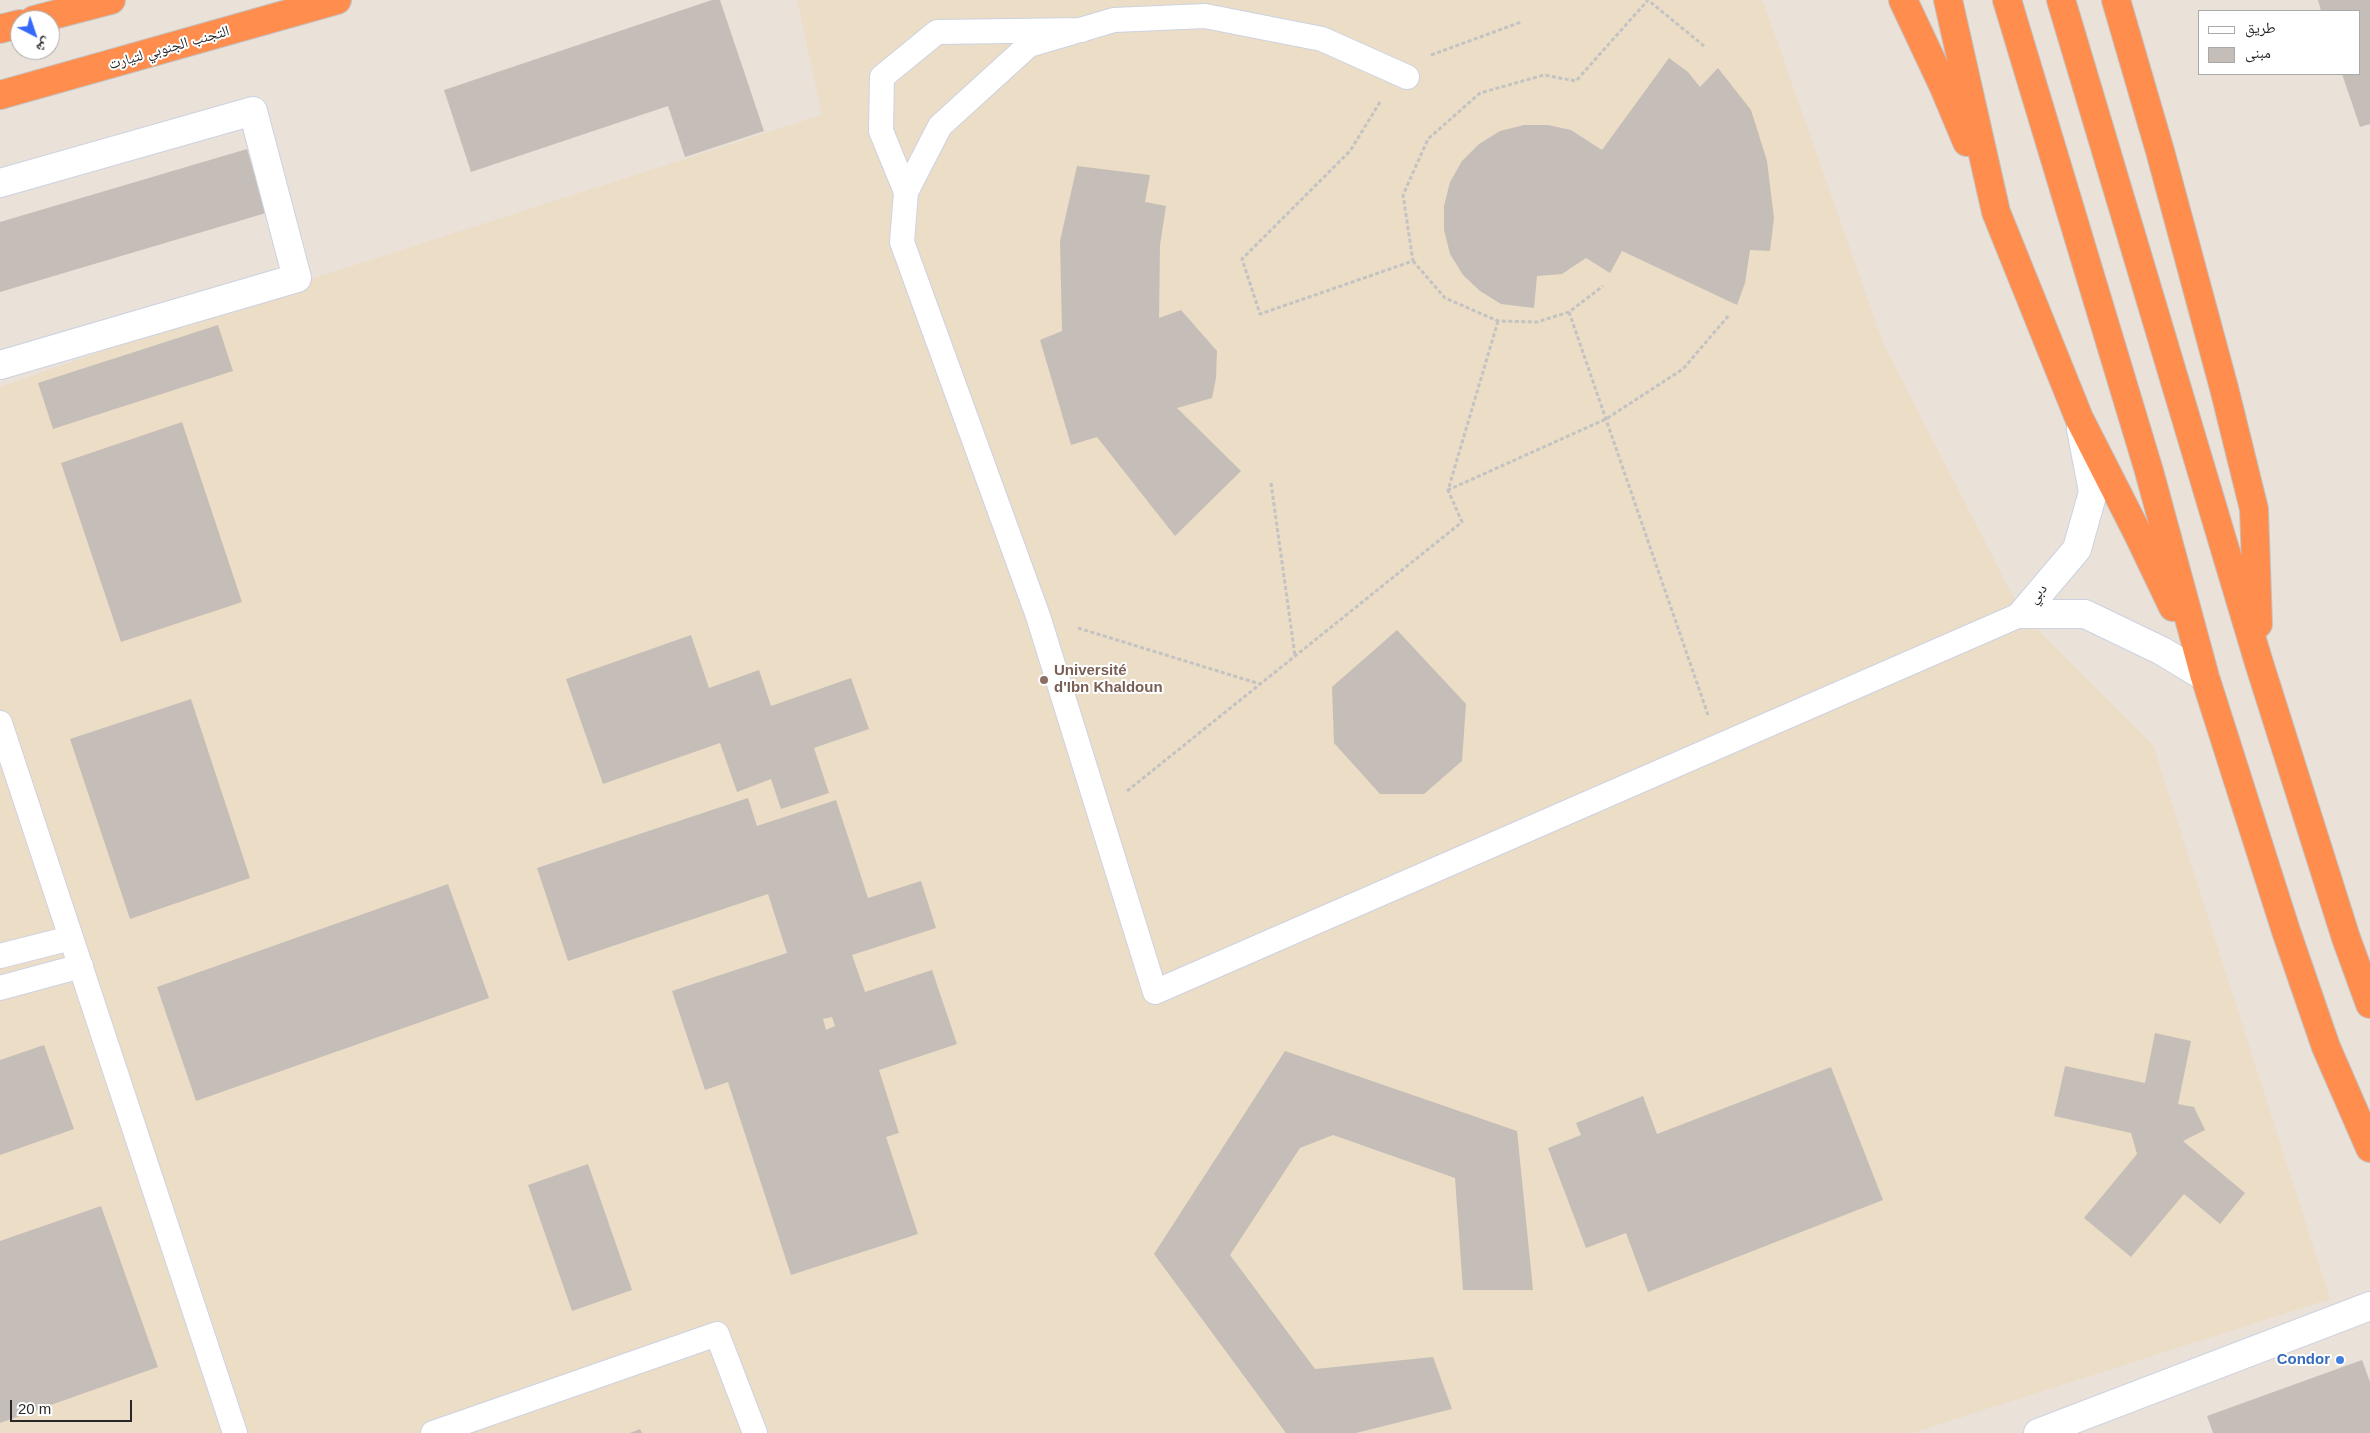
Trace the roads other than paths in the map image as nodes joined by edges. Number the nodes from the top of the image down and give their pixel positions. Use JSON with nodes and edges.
{"nodes":[{"id":1,"x":112,"y":0,"type":"edge"},
{"id":2,"x":338,"y":0,"type":"edge"},
{"id":3,"x":1903,"y":0,"type":"edge"},
{"id":4,"x":1948,"y":0,"type":"edge"},
{"id":5,"x":2007,"y":0,"type":"edge"},
{"id":6,"x":2061,"y":0,"type":"edge"},
{"id":7,"x":2116,"y":0,"type":"edge"},
{"id":8,"x":2137,"y":0,"type":"edge"},
{"id":9,"x":60,"y":13,"type":"edge"},
{"id":10,"x":1082,"y":30,"type":"junction"},
{"id":11,"x":1407,"y":77,"type":"road end"},
{"id":12,"x":0,"y":95,"type":"edge"},
{"id":13,"x":2160,"y":150,"type":"junction"},
{"id":14,"x":0,"y":183,"type":"edge"},
{"id":15,"x":906,"y":192,"type":"junction"},
{"id":16,"x":1996,"y":212,"type":"junction"},
{"id":17,"x":0,"y":365,"type":"edge"},
{"id":18,"x":2079,"y":418,"type":"junction"},
{"id":19,"x":2022,"y":614,"type":"junction"},
{"id":20,"x":2260,"y":663,"type":"junction"},
{"id":21,"x":2205,"y":677,"type":"junction"},
{"id":22,"x":0,"y":723,"type":"edge"},
{"id":23,"x":71,"y":938,"type":"junction"},
{"id":24,"x":0,"y":956,"type":"edge"},
{"id":25,"x":81,"y":966,"type":"junction"},
{"id":26,"x":0,"y":988,"type":"edge"},
{"id":27,"x":2370,"y":1004,"type":"edge"},
{"id":28,"x":2370,"y":1148,"type":"edge"},
{"id":29,"x":2370,"y":1306,"type":"edge"},
{"id":30,"x":235,"y":1433,"type":"edge"},
{"id":31,"x":433,"y":1433,"type":"edge"},
{"id":32,"x":755,"y":1433,"type":"edge"},
{"id":33,"x":2038,"y":1433,"type":"edge"}],
"edges":[{"from":1,"to":9,"type":"highway"},
{"from":2,"to":12,"type":"highway","name":"التجنب الجنوبي لتيارت"},
{"from":3,"to":16,"type":"highway"},
{"from":4,"to":16,"type":"highway"},
{"from":5,"to":21,"type":"highway"},
{"from":6,"to":20,"type":"highway"},
{"from":7,"to":13,"type":"highway"},
{"from":8,"to":13,"type":"highway"},
{"from":10,"to":11,"type":"lane"},
{"from":10,"to":15,"type":"lane"},
{"from":10,"to":15,"type":"lane"},
{"from":13,"to":20,"type":"highway"},
{"from":14,"to":17,"type":"street"},
{"from":15,"to":19,"type":"lane"},
{"from":16,"to":18,"type":"highway"},
{"from":18,"to":19,"type":"street","name":"دبي"},
{"from":18,"to":21,"type":"highway"},
{"from":19,"to":21,"type":"street","name":"دبي"},
{"from":20,"to":27,"type":"highway"},
{"from":21,"to":28,"type":"highway"},
{"from":22,"to":23,"type":"lane"},
{"from":23,"to":24,"type":"lane"},
{"from":23,"to":25,"type":"lane"},
{"from":25,"to":26,"type":"lane"},
{"from":25,"to":30,"type":"lane"},
{"from":29,"to":33,"type":"street"},
{"from":31,"to":32,"type":"lane"}]}
